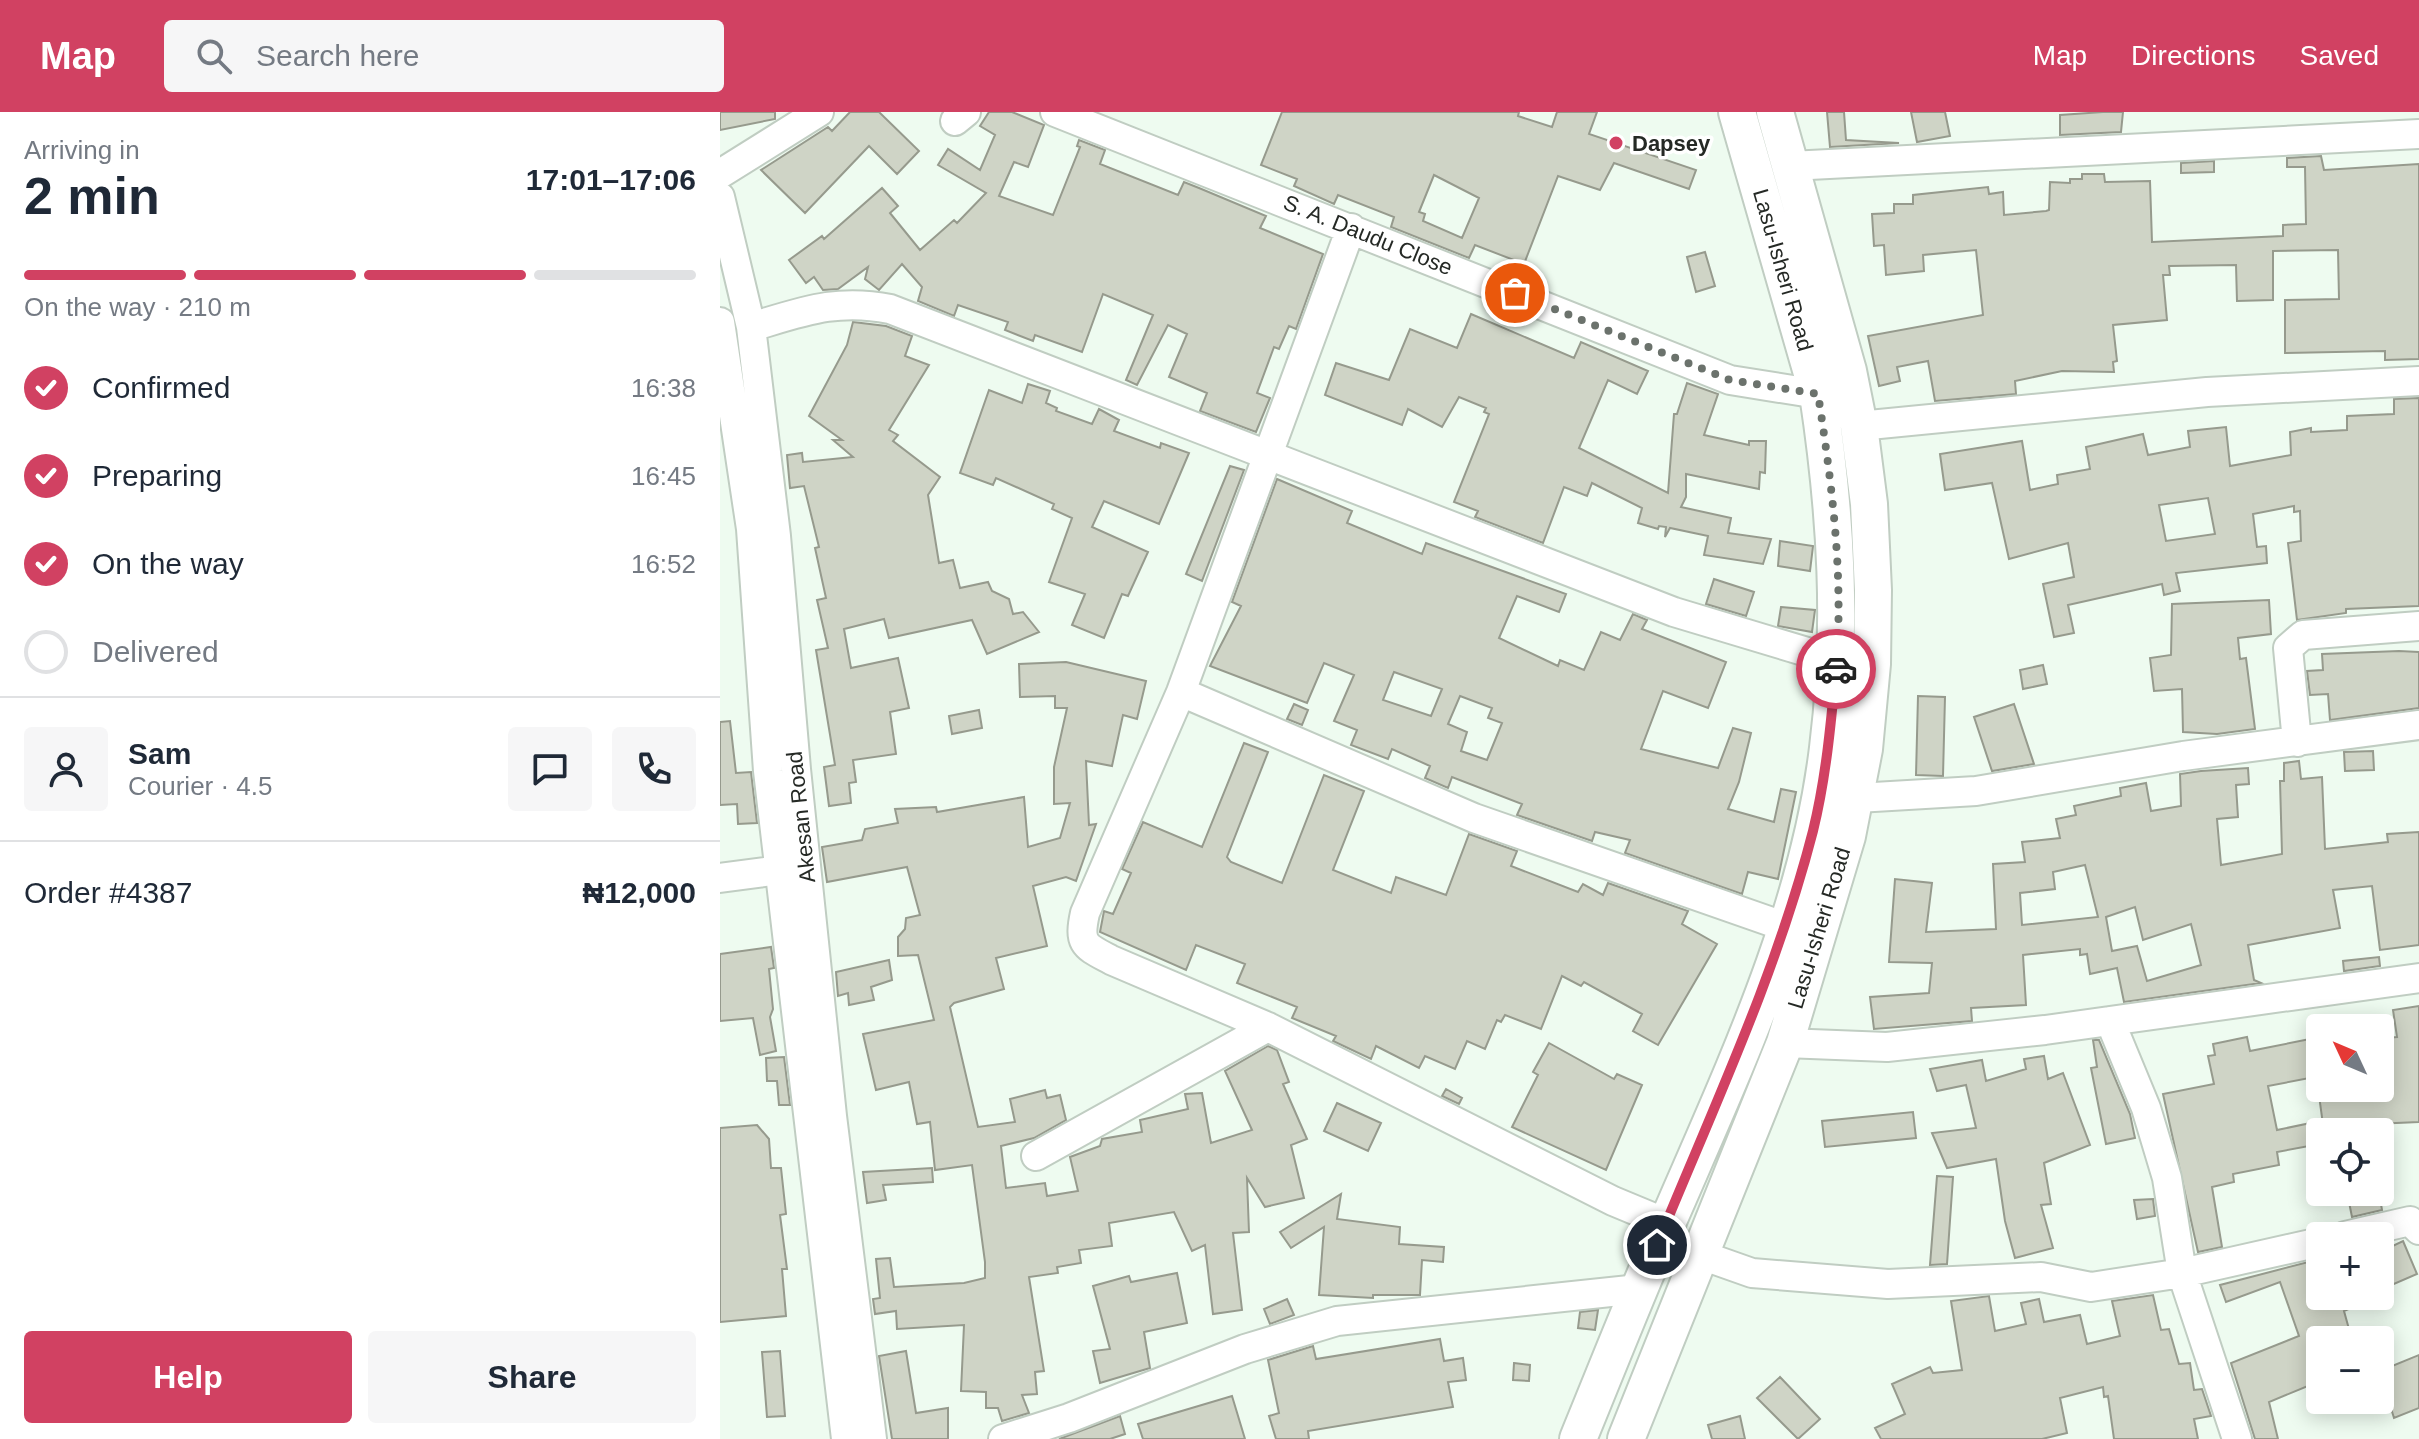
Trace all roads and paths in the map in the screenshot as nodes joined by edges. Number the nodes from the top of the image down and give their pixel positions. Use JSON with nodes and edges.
{"nodes":[{"id":1,"x":819,"y":112,"type":"edge"},
{"id":2,"x":1055,"y":112,"type":"edge"},
{"id":3,"x":1737,"y":112,"type":"edge"},
{"id":4,"x":1775,"y":112,"type":"edge"},
{"id":5,"x":2419,"y":134,"type":"edge"},
{"id":6,"x":1790,"y":166,"type":"junction"},
{"id":7,"x":720,"y":174,"type":"edge"},
{"id":8,"x":720,"y":197,"type":"edge"},
{"id":9,"x":1351,"y":228,"type":"junction"},
{"id":10,"x":720,"y":322,"type":"edge"},
{"id":11,"x":751,"y":327,"type":"junction"},
{"id":12,"x":2419,"y":381,"type":"edge"},
{"id":13,"x":1818,"y":394,"type":"junction"},
{"id":14,"x":1859,"y":426,"type":"junction"},
{"id":15,"x":1268,"y":452,"type":"junction"},
{"id":16,"x":2419,"y":626,"type":"edge"},
{"id":17,"x":1837,"y":661,"type":"junction"},
{"id":18,"x":1181,"y":692,"type":"junction"},
{"id":19,"x":2419,"y":725,"type":"edge"},
{"id":20,"x":2297,"y":742,"type":"junction"},
{"id":21,"x":1857,"y":798,"type":"junction"},
{"id":22,"x":779,"y":870,"type":"junction"},
{"id":23,"x":720,"y":878,"type":"edge"},
{"id":24,"x":1786,"y":927,"type":"junction"},
{"id":25,"x":2419,"y":978,"type":"edge"},
{"id":26,"x":2110,"y":1021,"type":"junction"},
{"id":27,"x":1268,"y":1027,"type":"junction"},
{"id":28,"x":1785,"y":1043,"type":"junction"},
{"id":29,"x":1036,"y":1156,"type":"dead end"},
{"id":30,"x":1666,"y":1223,"type":"junction"},
{"id":31,"x":2394,"y":1225,"type":"edge"},
{"id":32,"x":2419,"y":1230,"type":"edge"},
{"id":33,"x":2306,"y":1245,"type":"edge"},
{"id":34,"x":1701,"y":1255,"type":"junction"},
{"id":35,"x":2182,"y":1273,"type":"junction"},
{"id":36,"x":1639,"y":1289,"type":"junction"},
{"id":37,"x":846,"y":1439,"type":"edge"},
{"id":38,"x":872,"y":1439,"type":"edge"},
{"id":39,"x":1003,"y":1439,"type":"edge"},
{"id":40,"x":1578,"y":1439,"type":"edge"},
{"id":41,"x":1626,"y":1439,"type":"edge"},
{"id":42,"x":2237,"y":1439,"type":"edge"}],
"edges":[{"from":1,"to":7,"type":"street"},
{"from":2,"to":9,"type":"street","name":"S. A. Daudu Close"},
{"from":3,"to":13,"type":"main road","name":"Lasu-Isheri Road"},
{"from":4,"to":6,"type":"main road","name":"Lasu-Isheri Road"},
{"from":5,"to":6,"type":"street"},
{"from":6,"to":14,"type":"main road","name":"Lasu-Isheri Road"},
{"from":8,"to":11,"type":"street","name":"Akesan Road"},
{"from":9,"to":13,"type":"street","name":"S. A. Daudu Close"},
{"from":9,"to":15,"type":"street"},
{"from":10,"to":22,"type":"street","name":"Akesan Road"},
{"from":11,"to":15,"type":"street"},
{"from":11,"to":38,"type":"street","name":"Akesan Road"},
{"from":12,"to":14,"type":"street"},
{"from":13,"to":17,"type":"main road","name":"Lasu-Isheri Road"},
{"from":14,"to":21,"type":"main road","name":"Lasu-Isheri Road"},
{"from":15,"to":17,"type":"street"},
{"from":15,"to":18,"type":"street"},
{"from":16,"to":20,"type":"street"},
{"from":17,"to":24,"type":"main road","name":"Lasu-Isheri Road"},
{"from":18,"to":24,"type":"street"},
{"from":18,"to":27,"type":"street"},
{"from":19,"to":20,"type":"street"},
{"from":20,"to":21,"type":"street"},
{"from":21,"to":28,"type":"main road","name":"Lasu-Isheri Road"},
{"from":22,"to":23,"type":"street"},
{"from":22,"to":37,"type":"street","name":"Akesan Road"},
{"from":24,"to":30,"type":"main road","name":"Lasu-Isheri Road"},
{"from":25,"to":26,"type":"street"},
{"from":26,"to":28,"type":"street"},
{"from":26,"to":35,"type":"street"},
{"from":27,"to":29,"type":"street"},
{"from":27,"to":30,"type":"street"},
{"from":28,"to":34,"type":"main road","name":"Lasu-Isheri Road"},
{"from":30,"to":36,"type":"main road","name":"Lasu-Isheri Road"},
{"from":31,"to":32,"type":"street"},
{"from":33,"to":35,"type":"street"},
{"from":34,"to":35,"type":"street"},
{"from":34,"to":41,"type":"main road","name":"Lasu-Isheri Road"},
{"from":35,"to":42,"type":"street"},
{"from":36,"to":39,"type":"street"},
{"from":36,"to":40,"type":"main road","name":"Lasu-Isheri Road"}]}
